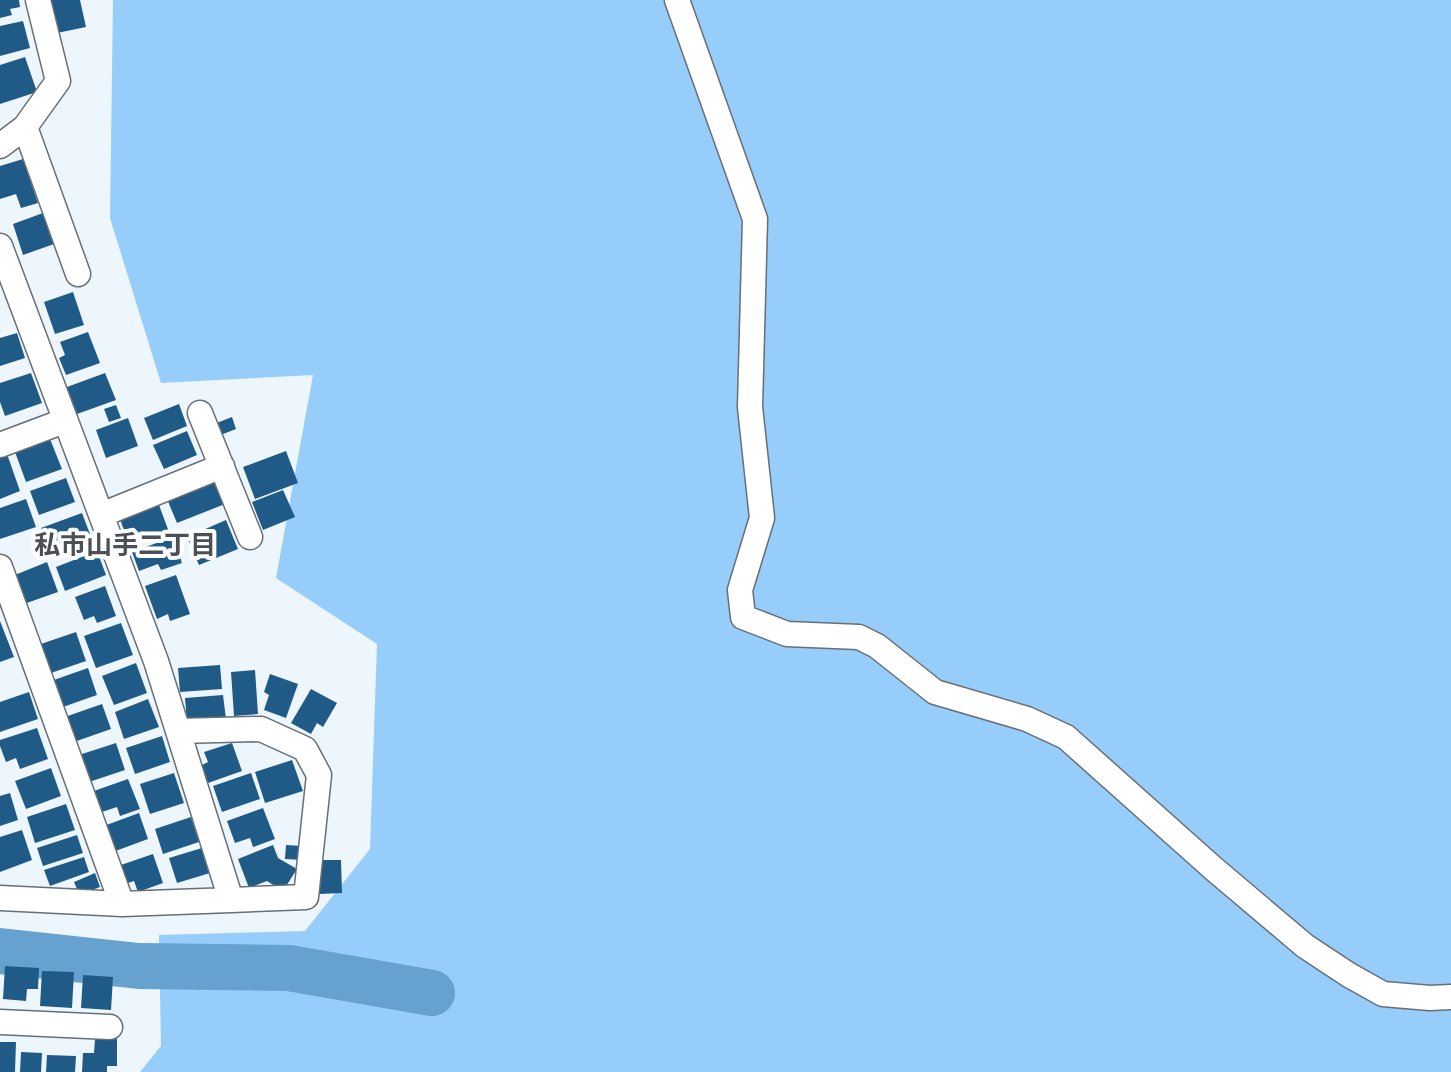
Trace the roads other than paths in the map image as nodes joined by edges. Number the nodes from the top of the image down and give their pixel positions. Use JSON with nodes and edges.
{"nodes":[{"id":1,"x":38,"y":0,"type":"edge"},
{"id":2,"x":677,"y":0,"type":"edge"},
{"id":3,"x":25,"y":127,"type":"junction"},
{"id":4,"x":0,"y":146,"type":"edge"},
{"id":5,"x":0,"y":246,"type":"edge"},
{"id":6,"x":78,"y":274,"type":"dead end"},
{"id":7,"x":200,"y":413,"type":"dead end"},
{"id":8,"x":64,"y":421,"type":"junction"},
{"id":9,"x":0,"y":445,"type":"edge"},
{"id":10,"x":222,"y":466,"type":"junction"},
{"id":11,"x":101,"y":515,"type":"junction"},
{"id":12,"x":250,"y":537,"type":"dead end"},
{"id":13,"x":0,"y":567,"type":"edge"},
{"id":14,"x":178,"y":731,"type":"junction"},
{"id":15,"x":0,"y":898,"type":"edge"},
{"id":16,"x":231,"y":900,"type":"junction"},
{"id":17,"x":122,"y":904,"type":"junction"},
{"id":18,"x":1451,"y":997,"type":"edge"},
{"id":19,"x":0,"y":1022,"type":"edge"},
{"id":20,"x":110,"y":1027,"type":"dead end"}],
"edges":[{"from":1,"to":3,"type":"street"},
{"from":2,"to":18,"type":"street"},
{"from":3,"to":4,"type":"street"},
{"from":3,"to":6,"type":"street"},
{"from":5,"to":8,"type":"street"},
{"from":7,"to":10,"type":"street"},
{"from":8,"to":9,"type":"street"},
{"from":8,"to":11,"type":"street"},
{"from":10,"to":11,"type":"street"},
{"from":10,"to":12,"type":"street"},
{"from":11,"to":14,"type":"street"},
{"from":13,"to":17,"type":"street"},
{"from":14,"to":16,"type":"street"},
{"from":14,"to":16,"type":"street"},
{"from":15,"to":17,"type":"street"},
{"from":16,"to":17,"type":"street"},
{"from":19,"to":20,"type":"street"}]}
